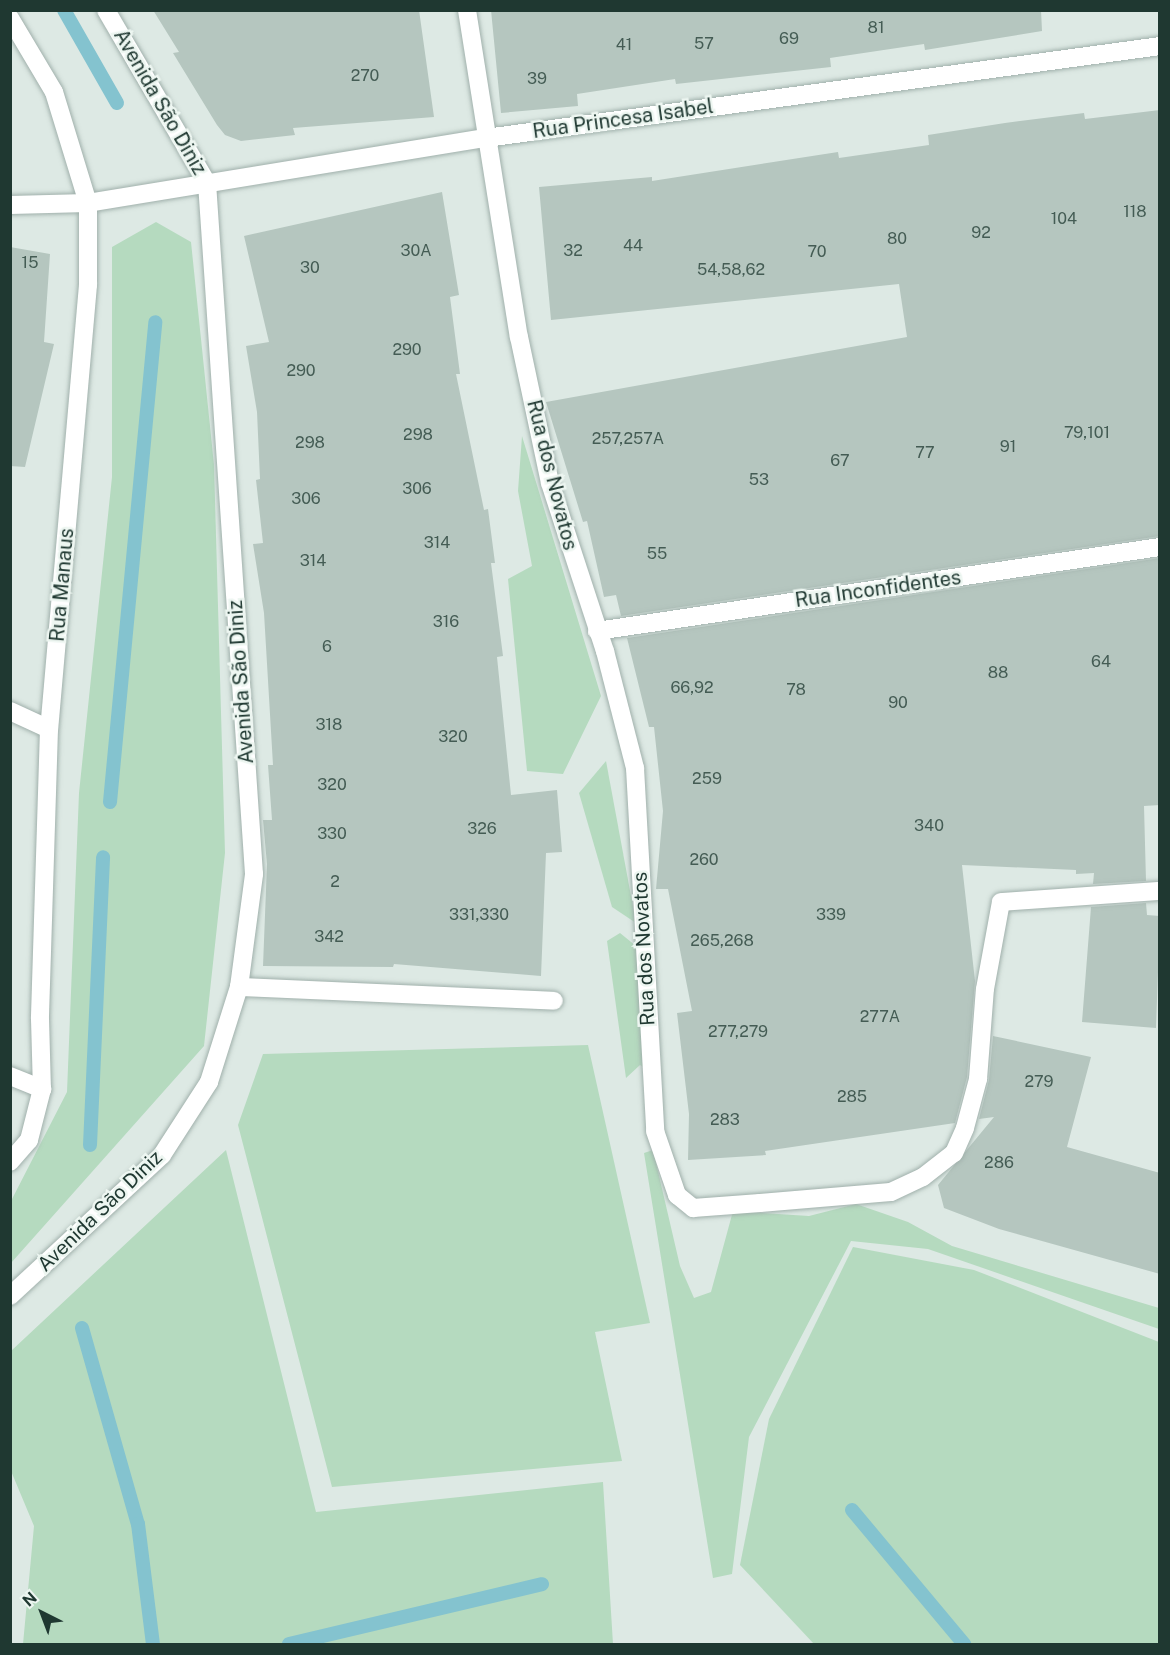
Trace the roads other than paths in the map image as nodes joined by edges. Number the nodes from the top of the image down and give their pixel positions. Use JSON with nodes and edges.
{"nodes":[{"id":1,"x":106,"y":10,"type":"edge"},
{"id":2,"x":467,"y":10,"type":"edge"},
{"id":3,"x":10,"y":18,"type":"edge"},
{"id":4,"x":1160,"y":46,"type":"edge"},
{"id":5,"x":486,"y":138,"type":"junction"},
{"id":6,"x":207,"y":183,"type":"junction"},
{"id":7,"x":88,"y":203,"type":"junction"},
{"id":8,"x":10,"y":205,"type":"edge"},
{"id":9,"x":1160,"y":546,"type":"edge"},
{"id":10,"x":597,"y":631,"type":"junction"},
{"id":11,"x":10,"y":711,"type":"edge"},
{"id":12,"x":49,"y":729,"type":"junction"},
{"id":13,"x":1160,"y":891,"type":"edge"},
{"id":14,"x":239,"y":987,"type":"junction"},
{"id":15,"x":554,"y":1001,"type":"dead end"},
{"id":16,"x":10,"y":1076,"type":"edge"},
{"id":17,"x":42,"y":1089,"type":"junction"},
{"id":18,"x":10,"y":1162,"type":"edge"},
{"id":19,"x":10,"y":1296,"type":"edge"}],
"edges":[{"from":1,"to":6,"type":"street","name":"Avenida São Diniz"},
{"from":2,"to":5,"type":"street","name":"Rua dos Novatos"},
{"from":3,"to":7,"type":"street","name":"Rua Manaus"},
{"from":4,"to":5,"type":"street","name":"Rua Princesa Isabel"},
{"from":5,"to":6,"type":"street","name":"Rua Princesa Isabel"},
{"from":5,"to":10,"type":"street","name":"Rua dos Novatos"},
{"from":6,"to":7,"type":"street","name":"Rua Princesa Isabel"},
{"from":6,"to":14,"type":"street","name":"Avenida São Diniz"},
{"from":7,"to":8,"type":"street","name":"Rua Princesa Isabel"},
{"from":7,"to":12,"type":"street","name":"Rua Manaus"},
{"from":9,"to":10,"type":"street","name":"Rua Inconfidentes"},
{"from":10,"to":13,"type":"street","name":"Rua dos Novatos"},
{"from":11,"to":12,"type":"street"},
{"from":12,"to":17,"type":"street","name":"Rua Manaus"},
{"from":14,"to":15,"type":"street"},
{"from":14,"to":19,"type":"street","name":"Avenida São Diniz"},
{"from":16,"to":17,"type":"street"},
{"from":17,"to":18,"type":"street","name":"Rua Manaus"}]}
